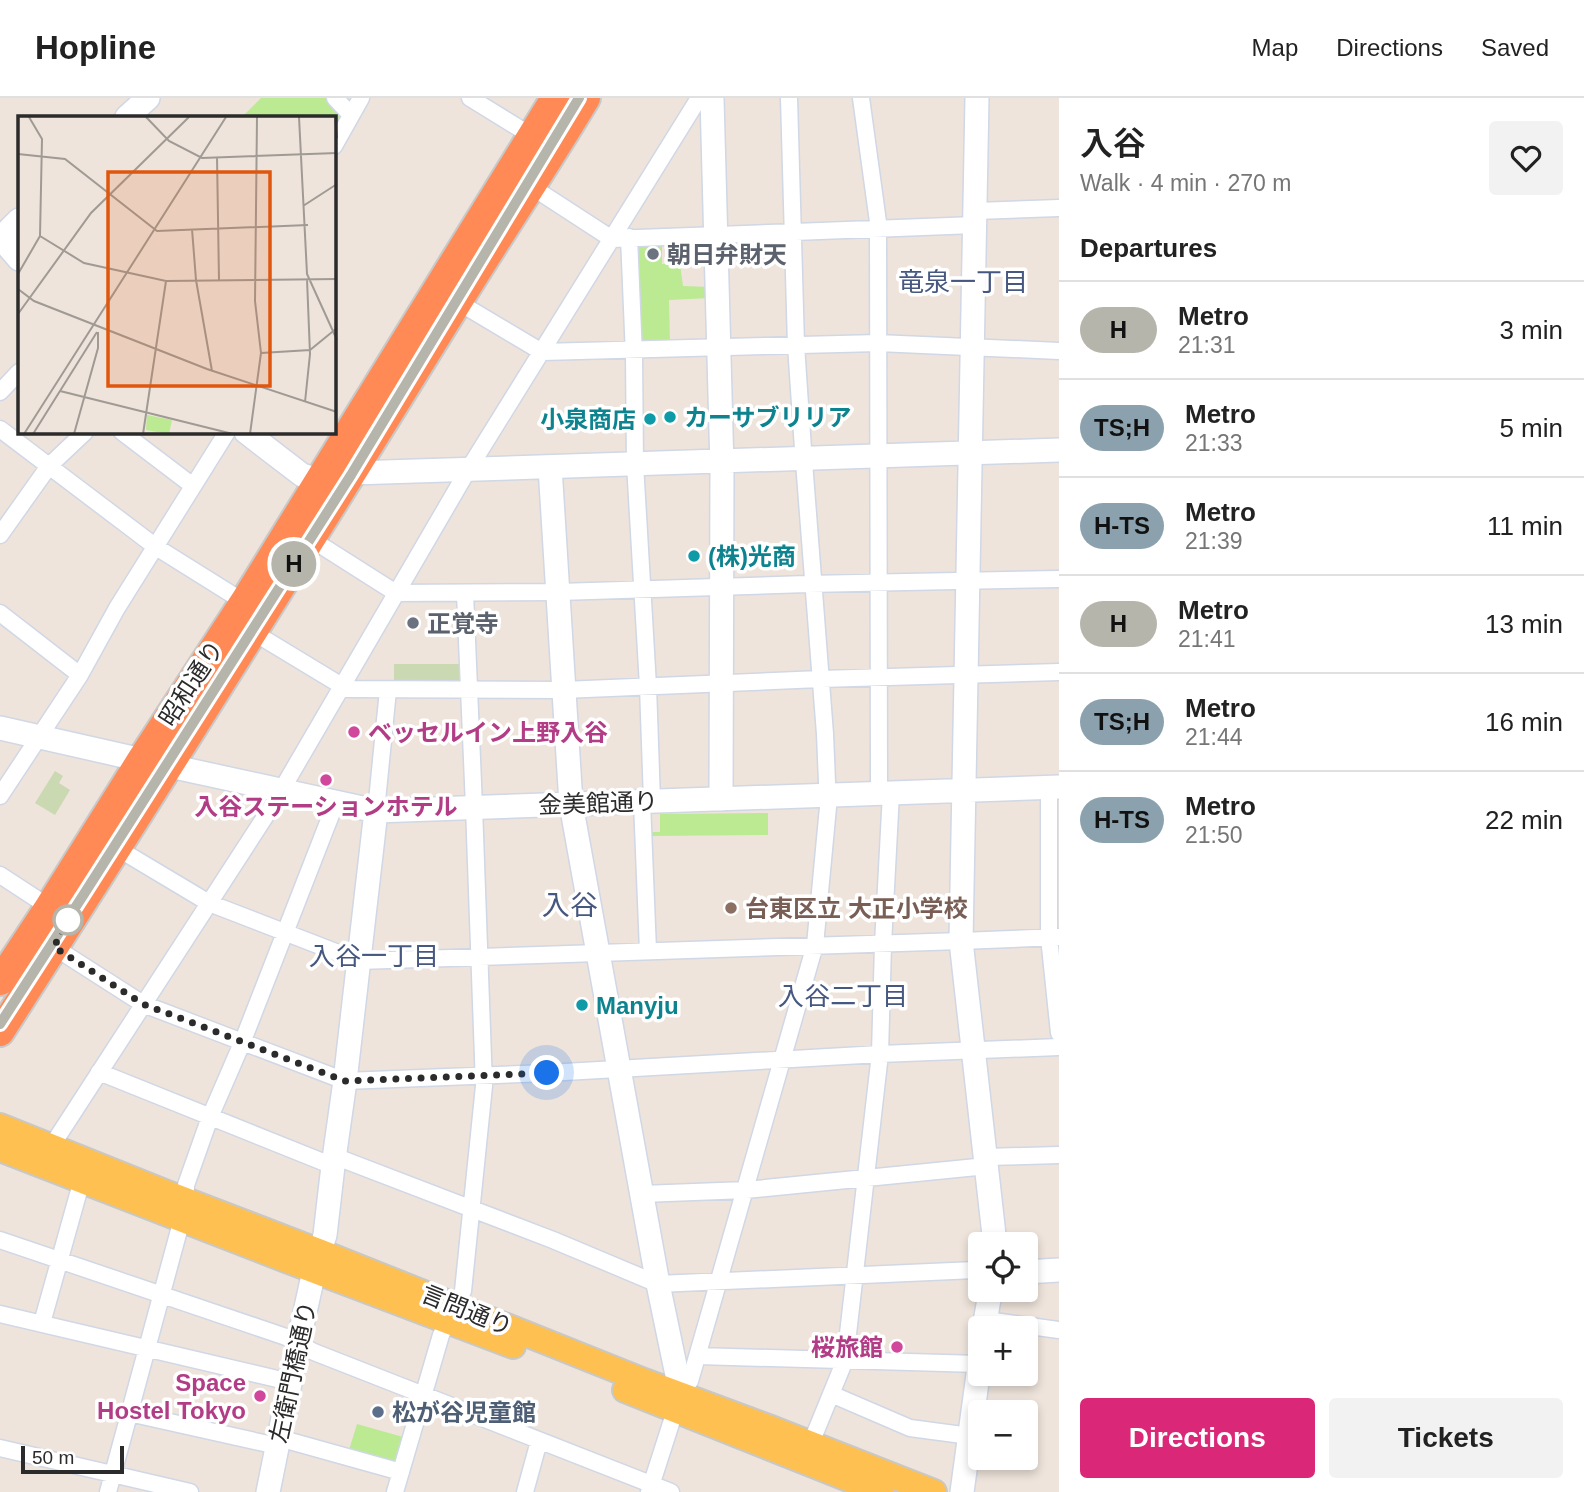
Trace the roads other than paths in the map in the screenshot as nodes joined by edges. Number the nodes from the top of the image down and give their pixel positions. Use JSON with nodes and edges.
{"nodes":[{"id":1,"x":335,"y":98,"type":"edge"},
{"id":2,"x":361,"y":98,"type":"edge"},
{"id":3,"x":470,"y":98,"type":"edge"},
{"id":4,"x":555,"y":98,"type":"edge"},
{"id":5,"x":586,"y":98,"type":"edge"},
{"id":6,"x":699,"y":98,"type":"edge"},
{"id":7,"x":712,"y":98,"type":"edge"},
{"id":8,"x":789,"y":98,"type":"edge"},
{"id":9,"x":861,"y":98,"type":"edge"},
{"id":10,"x":977,"y":98,"type":"edge"},
{"id":11,"x":351,"y":115,"type":"junction"},
{"id":12,"x":532,"y":136,"type":"junction"},
{"id":13,"x":336,"y":142,"type":"edge"},
{"id":14,"x":532,"y":187,"type":"junction"},
{"id":15,"x":1059,"y":208,"type":"edge"},
{"id":16,"x":975,"y":218,"type":"junction"},
{"id":17,"x":18,"y":221,"type":"edge"},
{"id":18,"x":878,"y":229,"type":"junction"},
{"id":19,"x":792,"y":232,"type":"junction"},
{"id":20,"x":715,"y":234,"type":"junction"},
{"id":21,"x":629,"y":237,"type":"junction"},
{"id":22,"x":0,"y":238,"type":"edge"},
{"id":23,"x":612,"y":239,"type":"junction"},
{"id":24,"x":18,"y":257,"type":"edge"},
{"id":25,"x":458,"y":302,"type":"junction"},
{"id":26,"x":878,"y":343,"type":"junction"},
{"id":27,"x":796,"y":345,"type":"junction"},
{"id":28,"x":973,"y":346,"type":"junction"},
{"id":29,"x":719,"y":347,"type":"junction"},
{"id":30,"x":634,"y":350,"type":"junction"},
{"id":31,"x":1059,"y":351,"type":"edge"},
{"id":32,"x":542,"y":352,"type":"junction"},
{"id":33,"x":18,"y":373,"type":"edge"},
{"id":34,"x":0,"y":392,"type":"edge"},
{"id":35,"x":0,"y":429,"type":"edge"},
{"id":36,"x":83,"y":434,"type":"edge"},
{"id":37,"x":125,"y":434,"type":"edge"},
{"id":38,"x":226,"y":434,"type":"edge"},
{"id":39,"x":249,"y":434,"type":"edge"},
{"id":40,"x":1059,"y":450,"type":"edge"},
{"id":41,"x":971,"y":453,"type":"junction"},
{"id":42,"x":879,"y":456,"type":"junction"},
{"id":43,"x":804,"y":458,"type":"junction"},
{"id":44,"x":722,"y":461,"type":"junction"},
{"id":45,"x":635,"y":464,"type":"junction"},
{"id":46,"x":49,"y":466,"type":"junction"},
{"id":47,"x":550,"y":467,"type":"junction"},
{"id":48,"x":468,"y":470,"type":"junction"},
{"id":49,"x":353,"y":474,"type":"junction"},
{"id":50,"x":319,"y":480,"type":"junction"},
{"id":51,"x":193,"y":486,"type":"junction"},
{"id":52,"x":0,"y":535,"type":"edge"},
{"id":53,"x":311,"y":539,"type":"junction"},
{"id":54,"x":156,"y":547,"type":"junction"},
{"id":55,"x":1059,"y":579,"type":"edge"},
{"id":56,"x":967,"y":582,"type":"junction"},
{"id":57,"x":878,"y":583,"type":"junction"},
{"id":58,"x":813,"y":584,"type":"junction"},
{"id":59,"x":721,"y":587,"type":"junction"},
{"id":60,"x":642,"y":589,"type":"junction"},
{"id":61,"x":559,"y":592,"type":"junction"},
{"id":62,"x":396,"y":593,"type":"junction"},
{"id":63,"x":465,"y":593,"type":"junction"},
{"id":64,"x":244,"y":602,"type":"junction"},
{"id":65,"x":0,"y":612,"type":"edge"},
{"id":66,"x":253,"y":632,"type":"junction"},
{"id":67,"x":1059,"y":672,"type":"edge"},
{"id":68,"x":965,"y":674,"type":"junction"},
{"id":69,"x":80,"y":675,"type":"junction"},
{"id":70,"x":878,"y":678,"type":"junction"},
{"id":71,"x":820,"y":679,"type":"junction"},
{"id":72,"x":721,"y":684,"type":"junction"},
{"id":73,"x":342,"y":685,"type":"junction"},
{"id":74,"x":648,"y":686,"type":"junction"},
{"id":75,"x":388,"y":690,"type":"junction"},
{"id":76,"x":468,"y":690,"type":"junction"},
{"id":77,"x":563,"y":690,"type":"junction"},
{"id":78,"x":0,"y":728,"type":"edge"},
{"id":79,"x":40,"y":736,"type":"junction"},
{"id":80,"x":141,"y":760,"type":"junction"},
{"id":81,"x":170,"y":766,"type":"junction"},
{"id":82,"x":1056,"y":787,"type":"edge"},
{"id":83,"x":281,"y":790,"type":"junction"},
{"id":84,"x":963,"y":790,"type":"junction"},
{"id":85,"x":885,"y":793,"type":"junction"},
{"id":86,"x":828,"y":795,"type":"junction"},
{"id":87,"x":0,"y":796,"type":"edge"},
{"id":88,"x":721,"y":799,"type":"junction"},
{"id":89,"x":335,"y":802,"type":"junction"},
{"id":90,"x":647,"y":802,"type":"junction"},
{"id":91,"x":571,"y":804,"type":"junction"},
{"id":92,"x":474,"y":807,"type":"junction"},
{"id":93,"x":376,"y":811,"type":"junction"},
{"id":94,"x":117,"y":848,"type":"junction"},
{"id":95,"x":0,"y":875,"type":"edge"},
{"id":96,"x":209,"y":902,"type":"junction"},
{"id":97,"x":49,"y":907,"type":"junction"},
{"id":98,"x":285,"y":932,"type":"junction"},
{"id":99,"x":1054,"y":937,"type":"edge"},
{"id":100,"x":961,"y":941,"type":"junction"},
{"id":101,"x":883,"y":944,"type":"junction"},
{"id":102,"x":815,"y":946,"type":"junction"},
{"id":103,"x":54,"y":947,"type":"junction"},
{"id":104,"x":648,"y":951,"type":"junction"},
{"id":105,"x":598,"y":953,"type":"junction"},
{"id":106,"x":479,"y":958,"type":"junction"},
{"id":107,"x":359,"y":961,"type":"junction"},
{"id":108,"x":0,"y":981,"type":"edge"},
{"id":109,"x":143,"y":1004,"type":"junction"},
{"id":110,"x":0,"y":1032,"type":"edge"},
{"id":111,"x":1059,"y":1033,"type":"edge"},
{"id":112,"x":242,"y":1043,"type":"junction"},
{"id":113,"x":1059,"y":1047,"type":"edge"},
{"id":114,"x":972,"y":1050,"type":"junction"},
{"id":115,"x":880,"y":1054,"type":"junction"},
{"id":116,"x":783,"y":1060,"type":"junction"},
{"id":117,"x":619,"y":1069,"type":"junction"},
{"id":118,"x":99,"y":1072,"type":"junction"},
{"id":119,"x":483,"y":1075,"type":"junction"},
{"id":120,"x":345,"y":1081,"type":"junction"},
{"id":121,"x":210,"y":1117,"type":"junction"},
{"id":122,"x":0,"y":1126,"type":"edge"},
{"id":123,"x":51,"y":1147,"type":"junction"},
{"id":124,"x":0,"y":1149,"type":"edge"},
{"id":125,"x":1059,"y":1155,"type":"edge"},
{"id":126,"x":333,"y":1161,"type":"junction"},
{"id":127,"x":987,"y":1162,"type":"junction"},
{"id":128,"x":865,"y":1178,"type":"junction"},
{"id":129,"x":82,"y":1180,"type":"junction"},
{"id":130,"x":746,"y":1190,"type":"junction"},
{"id":131,"x":642,"y":1194,"type":"junction"},
{"id":132,"x":472,"y":1208,"type":"junction"},
{"id":133,"x":184,"y":1210,"type":"junction"},
{"id":134,"x":994,"y":1232,"type":"edge"},
{"id":135,"x":0,"y":1240,"type":"edge"},
{"id":136,"x":60,"y":1261,"type":"junction"},
{"id":137,"x":318,"y":1262,"type":"junction"},
{"id":138,"x":968,"y":1270,"type":"edge"},
{"id":139,"x":1059,"y":1270,"type":"edge"},
{"id":140,"x":1038,"y":1271,"type":"edge"},
{"id":141,"x":854,"y":1276,"type":"junction"},
{"id":142,"x":720,"y":1281,"type":"junction"},
{"id":143,"x":658,"y":1284,"type":"junction"},
{"id":144,"x":161,"y":1295,"type":"junction"},
{"id":145,"x":452,"y":1313,"type":"junction"},
{"id":146,"x":0,"y":1314,"type":"edge"},
{"id":147,"x":42,"y":1324,"type":"junction"},
{"id":148,"x":1038,"y":1328,"type":"edge"},
{"id":149,"x":1059,"y":1330,"type":"edge"},
{"id":150,"x":298,"y":1344,"type":"junction"},
{"id":151,"x":146,"y":1349,"type":"junction"},
{"id":152,"x":698,"y":1356,"type":"junction"},
{"id":153,"x":845,"y":1360,"type":"junction"},
{"id":154,"x":968,"y":1362,"type":"edge"},
{"id":155,"x":290,"y":1382,"type":"junction"},
{"id":156,"x":831,"y":1394,"type":"junction"},
{"id":157,"x":422,"y":1395,"type":"junction"},
{"id":158,"x":677,"y":1402,"type":"junction"},
{"id":159,"x":129,"y":1413,"type":"junction"},
{"id":160,"x":968,"y":1436,"type":"edge"},
{"id":161,"x":539,"y":1441,"type":"junction"},
{"id":162,"x":278,"y":1442,"type":"junction"},
{"id":163,"x":811,"y":1443,"type":"junction"},
{"id":164,"x":968,"y":1450,"type":"edge"},
{"id":165,"x":1,"y":1451,"type":"edge"},
{"id":166,"x":401,"y":1472,"type":"junction"},
{"id":167,"x":113,"y":1473,"type":"junction"},
{"id":168,"x":841,"y":1484,"type":"edge"},
{"id":169,"x":650,"y":1488,"type":"edge"},
{"id":170,"x":108,"y":1492,"type":"edge"},
{"id":171,"x":190,"y":1492,"type":"edge"},
{"id":172,"x":268,"y":1492,"type":"edge"},
{"id":173,"x":395,"y":1492,"type":"edge"},
{"id":174,"x":525,"y":1492,"type":"edge"},
{"id":175,"x":671,"y":1492,"type":"edge"},
{"id":176,"x":881,"y":1492,"type":"edge"},
{"id":177,"x":934,"y":1492,"type":"edge"},
{"id":178,"x":962,"y":1492,"type":"edge"}],
"edges":[{"from":1,"to":11,"type":"street"},
{"from":2,"to":11,"type":"street"},
{"from":3,"to":12,"type":"street"},
{"from":4,"to":12,"type":"highway","name":"昭和通り"},
{"from":5,"to":14,"type":"highway","name":"昭和通り"},
{"from":6,"to":23,"type":"street"},
{"from":7,"to":20,"type":"street"},
{"from":8,"to":19,"type":"street"},
{"from":9,"to":18,"type":"street"},
{"from":10,"to":16,"type":"street"},
{"from":11,"to":13,"type":"street"},
{"from":12,"to":50,"type":"highway","name":"昭和通り"},
{"from":14,"to":23,"type":"street"},
{"from":14,"to":25,"type":"highway","name":"昭和通り"},
{"from":15,"to":16,"type":"street"},
{"from":16,"to":18,"type":"street"},
{"from":16,"to":28,"type":"street"},
{"from":17,"to":22,"type":"street"},
{"from":18,"to":19,"type":"street"},
{"from":18,"to":26,"type":"street"},
{"from":19,"to":20,"type":"street"},
{"from":19,"to":27,"type":"street"},
{"from":20,"to":21,"type":"street"},
{"from":20,"to":29,"type":"street"},
{"from":21,"to":23,"type":"street"},
{"from":21,"to":30,"type":"street"},
{"from":22,"to":24,"type":"street"},
{"from":23,"to":32,"type":"street"},
{"from":25,"to":32,"type":"street"},
{"from":25,"to":49,"type":"highway","name":"昭和通り"},
{"from":26,"to":27,"type":"street"},
{"from":26,"to":28,"type":"street"},
{"from":26,"to":42,"type":"street"},
{"from":27,"to":29,"type":"street"},
{"from":27,"to":43,"type":"street"},
{"from":28,"to":31,"type":"street"},
{"from":28,"to":41,"type":"street"},
{"from":29,"to":30,"type":"street"},
{"from":29,"to":44,"type":"street"},
{"from":30,"to":32,"type":"street"},
{"from":30,"to":45,"type":"street"},
{"from":32,"to":48,"type":"street"},
{"from":33,"to":34,"type":"street"},
{"from":35,"to":46,"type":"street"},
{"from":36,"to":46,"type":"street"},
{"from":37,"to":51,"type":"street"},
{"from":38,"to":51,"type":"street"},
{"from":39,"to":50,"type":"street"},
{"from":40,"to":41,"type":"street"},
{"from":41,"to":42,"type":"street"},
{"from":41,"to":56,"type":"street"},
{"from":42,"to":43,"type":"street"},
{"from":42,"to":57,"type":"street"},
{"from":43,"to":44,"type":"street"},
{"from":43,"to":58,"type":"street"},
{"from":44,"to":45,"type":"street"},
{"from":44,"to":59,"type":"street"},
{"from":45,"to":47,"type":"street"},
{"from":45,"to":60,"type":"street"},
{"from":46,"to":52,"type":"street"},
{"from":46,"to":54,"type":"street"},
{"from":47,"to":48,"type":"street"},
{"from":47,"to":61,"type":"street"},
{"from":48,"to":49,"type":"street"},
{"from":48,"to":62,"type":"street"},
{"from":49,"to":50,"type":"street"},
{"from":49,"to":53,"type":"highway","name":"昭和通り"},
{"from":50,"to":64,"type":"highway","name":"昭和通り"},
{"from":51,"to":54,"type":"street"},
{"from":53,"to":62,"type":"street"},
{"from":53,"to":66,"type":"highway","name":"昭和通り"},
{"from":54,"to":64,"type":"street"},
{"from":54,"to":69,"type":"street"},
{"from":55,"to":56,"type":"street"},
{"from":56,"to":57,"type":"street"},
{"from":56,"to":68,"type":"street"},
{"from":57,"to":58,"type":"street"},
{"from":57,"to":70,"type":"street"},
{"from":58,"to":59,"type":"street"},
{"from":58,"to":71,"type":"street"},
{"from":59,"to":60,"type":"street"},
{"from":59,"to":72,"type":"street"},
{"from":60,"to":61,"type":"street"},
{"from":60,"to":74,"type":"street"},
{"from":61,"to":63,"type":"street"},
{"from":61,"to":77,"type":"street"},
{"from":62,"to":63,"type":"street"},
{"from":62,"to":73,"type":"street"},
{"from":63,"to":76,"type":"street"},
{"from":64,"to":80,"type":"highway","name":"昭和通り"},
{"from":65,"to":69,"type":"street"},
{"from":66,"to":73,"type":"street"},
{"from":66,"to":81,"type":"highway","name":"昭和通り"},
{"from":67,"to":68,"type":"street"},
{"from":68,"to":70,"type":"street"},
{"from":68,"to":84,"type":"street"},
{"from":69,"to":79,"type":"street"},
{"from":70,"to":71,"type":"street"},
{"from":70,"to":85,"type":"street"},
{"from":71,"to":72,"type":"street"},
{"from":71,"to":86,"type":"street"},
{"from":72,"to":74,"type":"street"},
{"from":72,"to":88,"type":"street"},
{"from":73,"to":75,"type":"street"},
{"from":73,"to":83,"type":"street"},
{"from":74,"to":77,"type":"street"},
{"from":74,"to":90,"type":"street"},
{"from":75,"to":76,"type":"street"},
{"from":75,"to":93,"type":"street"},
{"from":76,"to":77,"type":"street"},
{"from":76,"to":92,"type":"street"},
{"from":77,"to":91,"type":"street"},
{"from":78,"to":79,"type":"street","name":"金美館通り"},
{"from":79,"to":80,"type":"street","name":"金美館通り"},
{"from":79,"to":87,"type":"street"},
{"from":80,"to":81,"type":"street","name":"金美館通り"},
{"from":80,"to":97,"type":"highway","name":"昭和通り"},
{"from":81,"to":83,"type":"street","name":"金美館通り"},
{"from":81,"to":94,"type":"highway","name":"昭和通り"},
{"from":82,"to":84,"type":"street","name":"金美館通り"},
{"from":82,"to":99,"type":"street"},
{"from":83,"to":89,"type":"street","name":"金美館通り"},
{"from":83,"to":96,"type":"street"},
{"from":84,"to":85,"type":"street","name":"金美館通り"},
{"from":84,"to":100,"type":"street"},
{"from":85,"to":86,"type":"street","name":"金美館通り"},
{"from":85,"to":101,"type":"street"},
{"from":86,"to":88,"type":"street","name":"金美館通り"},
{"from":86,"to":102,"type":"street"},
{"from":88,"to":90,"type":"street","name":"金美館通り"},
{"from":89,"to":93,"type":"street","name":"金美館通り"},
{"from":89,"to":98,"type":"street"},
{"from":90,"to":91,"type":"street","name":"金美館通り"},
{"from":90,"to":104,"type":"street"},
{"from":91,"to":92,"type":"street","name":"金美館通り"},
{"from":91,"to":105,"type":"street"},
{"from":92,"to":93,"type":"street","name":"金美館通り"},
{"from":92,"to":106,"type":"street"},
{"from":93,"to":107,"type":"street","name":"左衛門橋通り"},
{"from":94,"to":96,"type":"street"},
{"from":94,"to":103,"type":"highway","name":"昭和通り"},
{"from":95,"to":97,"type":"street"},
{"from":96,"to":98,"type":"street"},
{"from":96,"to":109,"type":"street"},
{"from":97,"to":108,"type":"highway","name":"昭和通り"},
{"from":98,"to":107,"type":"street"},
{"from":98,"to":112,"type":"street"},
{"from":99,"to":100,"type":"street"},
{"from":99,"to":111,"type":"street"},
{"from":100,"to":101,"type":"street"},
{"from":100,"to":114,"type":"street"},
{"from":101,"to":102,"type":"street"},
{"from":101,"to":115,"type":"street"},
{"from":102,"to":104,"type":"street"},
{"from":102,"to":116,"type":"street"},
{"from":103,"to":109,"type":"street"},
{"from":103,"to":110,"type":"highway","name":"昭和通り"},
{"from":104,"to":105,"type":"street"},
{"from":105,"to":106,"type":"street"},
{"from":105,"to":117,"type":"street"},
{"from":106,"to":107,"type":"street"},
{"from":106,"to":119,"type":"street"},
{"from":107,"to":120,"type":"street","name":"左衛門橋通り"},
{"from":109,"to":112,"type":"street"},
{"from":109,"to":118,"type":"street"},
{"from":112,"to":120,"type":"street"},
{"from":112,"to":121,"type":"street"},
{"from":113,"to":114,"type":"street"},
{"from":114,"to":115,"type":"street"},
{"from":114,"to":127,"type":"street"},
{"from":115,"to":116,"type":"street"},
{"from":115,"to":128,"type":"street"},
{"from":116,"to":117,"type":"street"},
{"from":116,"to":130,"type":"street"},
{"from":117,"to":119,"type":"street"},
{"from":117,"to":131,"type":"street"},
{"from":118,"to":121,"type":"street"},
{"from":118,"to":123,"type":"street"},
{"from":119,"to":120,"type":"street"},
{"from":119,"to":132,"type":"street"},
{"from":120,"to":126,"type":"street","name":"左衛門橋通り"},
{"from":121,"to":126,"type":"street"},
{"from":121,"to":133,"type":"street"},
{"from":122,"to":123,"type":"main road","name":"言問通り"},
{"from":123,"to":133,"type":"main road","name":"言問通り"},
{"from":124,"to":129,"type":"main road","name":"言問通り"},
{"from":125,"to":127,"type":"street"},
{"from":126,"to":132,"type":"street"},
{"from":126,"to":137,"type":"street","name":"左衛門橋通り"},
{"from":127,"to":128,"type":"street"},
{"from":127,"to":134,"type":"street"},
{"from":128,"to":130,"type":"street"},
{"from":128,"to":141,"type":"street"},
{"from":129,"to":133,"type":"main road","name":"言問通り"},
{"from":129,"to":136,"type":"street"},
{"from":130,"to":131,"type":"street"},
{"from":130,"to":142,"type":"street"},
{"from":131,"to":143,"type":"street"},
{"from":132,"to":143,"type":"street"},
{"from":132,"to":145,"type":"street"},
{"from":133,"to":137,"type":"main road","name":"言問通り"},
{"from":133,"to":144,"type":"street"},
{"from":135,"to":136,"type":"street"},
{"from":136,"to":144,"type":"street"},
{"from":136,"to":147,"type":"street"},
{"from":137,"to":145,"type":"main road","name":"言問通り"},
{"from":137,"to":150,"type":"street","name":"左衛門橋通り"},
{"from":138,"to":141,"type":"street"},
{"from":139,"to":140,"type":"street"},
{"from":141,"to":142,"type":"street"},
{"from":141,"to":153,"type":"street"},
{"from":142,"to":143,"type":"street"},
{"from":142,"to":152,"type":"street"},
{"from":143,"to":158,"type":"street"},
{"from":144,"to":150,"type":"street"},
{"from":144,"to":151,"type":"street"},
{"from":145,"to":157,"type":"street"},
{"from":145,"to":158,"type":"main road","name":"言問通り"},
{"from":146,"to":147,"type":"street"},
{"from":147,"to":151,"type":"street"},
{"from":148,"to":149,"type":"street"},
{"from":150,"to":155,"type":"street","name":"左衛門橋通り"},
{"from":150,"to":157,"type":"street"},
{"from":151,"to":155,"type":"street"},
{"from":151,"to":159,"type":"street"},
{"from":152,"to":153,"type":"street"},
{"from":152,"to":158,"type":"street"},
{"from":153,"to":154,"type":"street"},
{"from":153,"to":156,"type":"street"},
{"from":155,"to":162,"type":"street","name":"左衛門橋通り"},
{"from":156,"to":160,"type":"street"},
{"from":156,"to":163,"type":"street"},
{"from":157,"to":161,"type":"street"},
{"from":157,"to":166,"type":"street"},
{"from":158,"to":163,"type":"main road","name":"言問通り"},
{"from":158,"to":168,"type":"main road","name":"言問通り"},
{"from":158,"to":169,"type":"street"},
{"from":159,"to":162,"type":"street"},
{"from":159,"to":167,"type":"street"},
{"from":161,"to":169,"type":"street"},
{"from":161,"to":174,"type":"street"},
{"from":162,"to":166,"type":"street"},
{"from":162,"to":172,"type":"street","name":"左衛門橋通り"},
{"from":163,"to":177,"type":"main road","name":"言問通り"},
{"from":164,"to":178,"type":"street"},
{"from":165,"to":167,"type":"street"},
{"from":166,"to":173,"type":"street"},
{"from":167,"to":170,"type":"street"},
{"from":167,"to":171,"type":"street"},
{"from":168,"to":176,"type":"main road","name":"言問通り"},
{"from":169,"to":175,"type":"street"}]}
